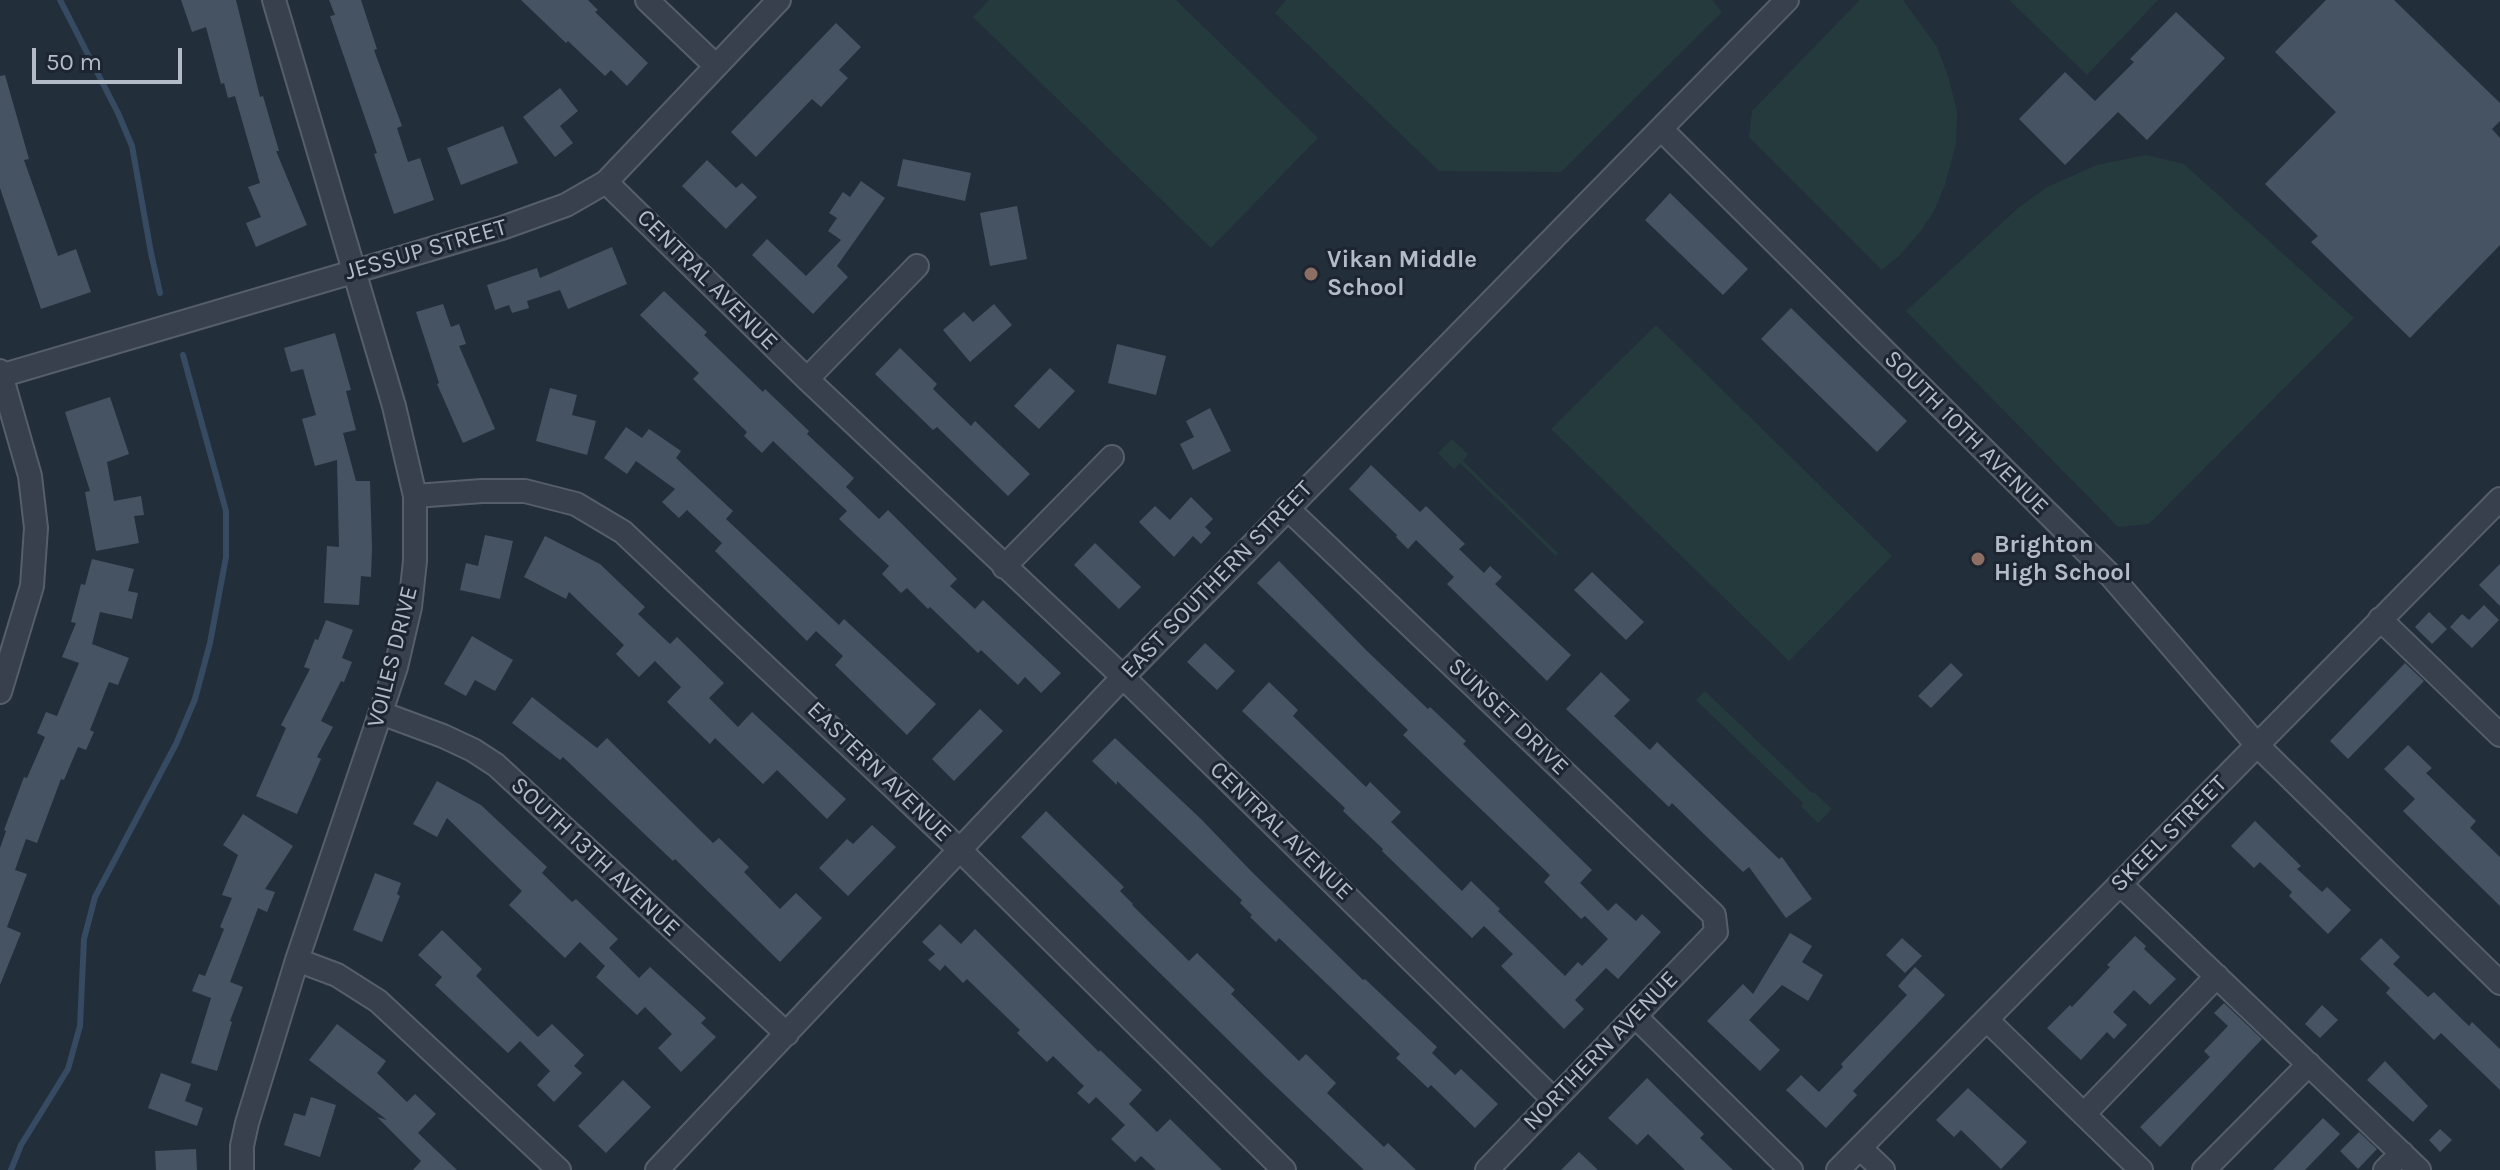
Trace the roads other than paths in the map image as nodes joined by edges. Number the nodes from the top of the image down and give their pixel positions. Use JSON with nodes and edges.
{"nodes":[{"id":1,"x":274,"y":0,"type":"edge"},
{"id":2,"x":647,"y":0,"type":"edge"},
{"id":3,"x":779,"y":0,"type":"edge"},
{"id":4,"x":1787,"y":0,"type":"edge"},
{"id":5,"x":716,"y":66,"type":"junction"},
{"id":6,"x":1661,"y":129,"type":"junction"},
{"id":7,"x":606,"y":182,"type":"junction"},
{"id":8,"x":917,"y":266,"type":"dead end"},
{"id":9,"x":354,"y":271,"type":"junction"},
{"id":10,"x":0,"y":374,"type":"edge"},
{"id":11,"x":807,"y":379,"type":"junction"},
{"id":12,"x":1112,"y":457,"type":"dead end"},
{"id":13,"x":415,"y":496,"type":"junction"},
{"id":14,"x":2500,"y":499,"type":"edge"},
{"id":15,"x":1287,"y":508,"type":"junction"},
{"id":16,"x":1004,"y":567,"type":"junction"},
{"id":17,"x":2380,"y":619,"type":"junction"},
{"id":18,"x":1123,"y":677,"type":"junction"},
{"id":19,"x":0,"y":692,"type":"edge"},
{"id":20,"x":381,"y":713,"type":"junction"},
{"id":21,"x":2500,"y":735,"type":"edge"},
{"id":22,"x":2257,"y":745,"type":"junction"},
{"id":23,"x":960,"y":850,"type":"junction"},
{"id":24,"x":2120,"y":884,"type":"junction"},
{"id":25,"x":1716,"y":932,"type":"joint"},
{"id":26,"x":297,"y":960,"type":"junction"},
{"id":27,"x":2217,"y":976,"type":"junction"},
{"id":28,"x":2500,"y":983,"type":"edge"},
{"id":29,"x":1635,"y":1016,"type":"junction"},
{"id":30,"x":1987,"y":1020,"type":"junction"},
{"id":31,"x":787,"y":1034,"type":"junction"},
{"id":32,"x":2309,"y":1064,"type":"junction"},
{"id":33,"x":1554,"y":1100,"type":"junction"},
{"id":34,"x":2084,"y":1114,"type":"junction"},
{"id":35,"x":1860,"y":1148,"type":"junction"},
{"id":36,"x":2402,"y":1153,"type":"junction"},
{"id":37,"x":242,"y":1170,"type":"edge"},
{"id":38,"x":559,"y":1170,"type":"edge"},
{"id":39,"x":657,"y":1170,"type":"edge"},
{"id":40,"x":1284,"y":1170,"type":"edge"},
{"id":41,"x":1487,"y":1170,"type":"edge"},
{"id":42,"x":1791,"y":1170,"type":"edge"},
{"id":43,"x":1838,"y":1170,"type":"edge"},
{"id":44,"x":1883,"y":1170,"type":"edge"},
{"id":45,"x":2141,"y":1170,"type":"edge"},
{"id":46,"x":2204,"y":1170,"type":"edge"},
{"id":47,"x":2385,"y":1170,"type":"edge"},
{"id":48,"x":2419,"y":1170,"type":"edge"}],
"edges":[{"from":1,"to":9,"type":"street","name":"VOILES DRIVE"},
{"from":2,"to":5,"type":"street"},
{"from":3,"to":5,"type":"street","name":"JESSUP STREET"},
{"from":4,"to":6,"type":"street","name":"EAST SOUTHERN STREET"},
{"from":5,"to":7,"type":"street","name":"JESSUP STREET"},
{"from":6,"to":15,"type":"street","name":"EAST SOUTHERN STREET"},
{"from":6,"to":22,"type":"street","name":"SOUTH 10TH AVENUE"},
{"from":7,"to":9,"type":"street","name":"JESSUP STREET"},
{"from":7,"to":11,"type":"street","name":"CENTRAL AVENUE"},
{"from":8,"to":11,"type":"street"},
{"from":9,"to":10,"type":"street","name":"JESSUP STREET"},
{"from":9,"to":13,"type":"street","name":"VOILES DRIVE"},
{"from":10,"to":19,"type":"street"},
{"from":11,"to":16,"type":"street","name":"CENTRAL AVENUE"},
{"from":12,"to":16,"type":"street"},
{"from":13,"to":20,"type":"street","name":"VOILES DRIVE"},
{"from":13,"to":23,"type":"street","name":"EASTERN AVENUE"},
{"from":14,"to":17,"type":"street","name":"SKEEL STREET"},
{"from":15,"to":18,"type":"street","name":"EAST SOUTHERN STREET"},
{"from":15,"to":25,"type":"street","name":"SUNSET DRIVE"},
{"from":16,"to":18,"type":"street","name":"CENTRAL AVENUE"},
{"from":17,"to":21,"type":"street"},
{"from":17,"to":22,"type":"street","name":"SKEEL STREET"},
{"from":18,"to":23,"type":"street","name":"EAST SOUTHERN STREET"},
{"from":18,"to":33,"type":"street","name":"CENTRAL AVENUE"},
{"from":20,"to":26,"type":"street","name":"VOILES DRIVE"},
{"from":20,"to":31,"type":"street","name":"SOUTH 13TH AVENUE"},
{"from":22,"to":24,"type":"street","name":"SKEEL STREET"},
{"from":22,"to":28,"type":"street","name":"SOUTH 10TH AVENUE"},
{"from":23,"to":31,"type":"street","name":"EAST SOUTHERN STREET"},
{"from":23,"to":40,"type":"street","name":"EASTERN AVENUE"},
{"from":24,"to":27,"type":"street"},
{"from":24,"to":30,"type":"street","name":"SKEEL STREET"},
{"from":25,"to":29,"type":"street","name":"NORTHERN AVENUE"},
{"from":26,"to":37,"type":"street","name":"VOILES DRIVE"},
{"from":26,"to":38,"type":"street"},
{"from":27,"to":32,"type":"street"},
{"from":27,"to":34,"type":"street"},
{"from":29,"to":33,"type":"street","name":"NORTHERN AVENUE"},
{"from":29,"to":42,"type":"street"},
{"from":30,"to":34,"type":"street"},
{"from":30,"to":35,"type":"street","name":"SKEEL STREET"},
{"from":31,"to":39,"type":"street","name":"EAST SOUTHERN STREET"},
{"from":32,"to":36,"type":"street"},
{"from":32,"to":46,"type":"street"},
{"from":33,"to":41,"type":"street","name":"NORTHERN AVENUE"},
{"from":34,"to":45,"type":"street"},
{"from":35,"to":43,"type":"street","name":"SKEEL STREET"},
{"from":35,"to":44,"type":"street"},
{"from":36,"to":47,"type":"street"},
{"from":36,"to":48,"type":"street"}]}
